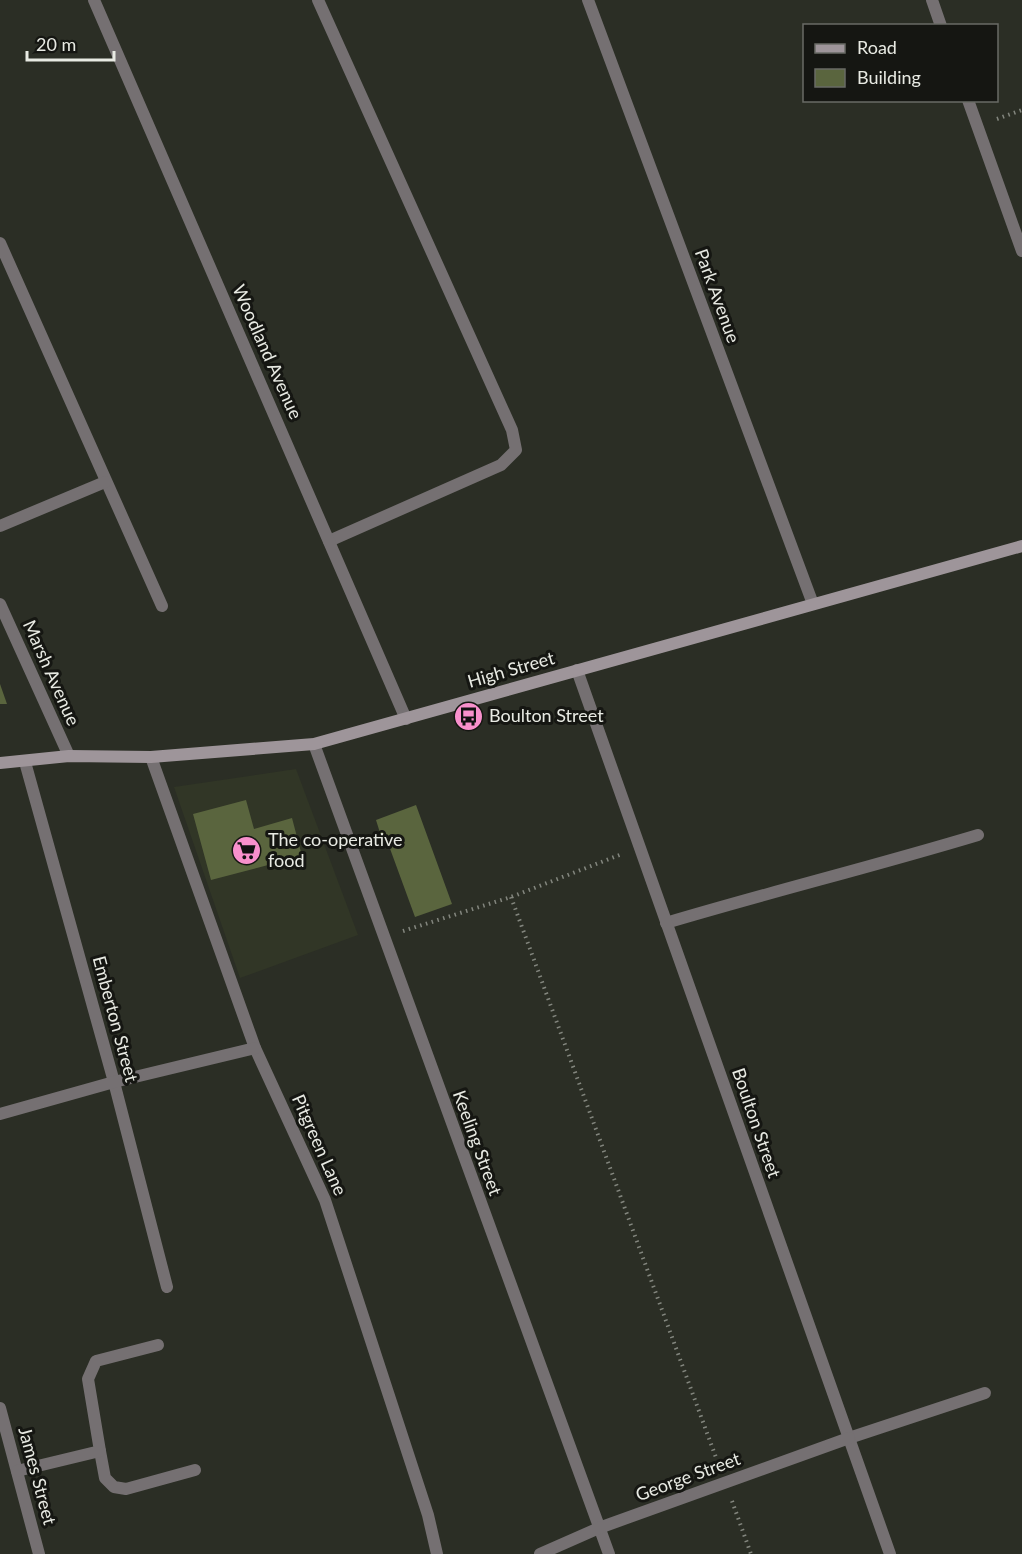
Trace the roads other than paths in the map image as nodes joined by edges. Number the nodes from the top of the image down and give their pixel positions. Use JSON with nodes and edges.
{"nodes":[{"id":1,"x":94,"y":0,"type":"edge"},
{"id":2,"x":318,"y":0,"type":"edge"},
{"id":3,"x":588,"y":0,"type":"edge"},
{"id":4,"x":932,"y":0,"type":"edge"},
{"id":5,"x":940,"y":24,"type":"edge"},
{"id":6,"x":969,"y":102,"type":"edge"},
{"id":7,"x":0,"y":243,"type":"edge"},
{"id":8,"x":1022,"y":251,"type":"edge"},
{"id":9,"x":105,"y":482,"type":"junction"},
{"id":10,"x":0,"y":526,"type":"edge"},
{"id":11,"x":329,"y":541,"type":"junction"},
{"id":12,"x":1022,"y":546,"type":"edge"},
{"id":13,"x":0,"y":604,"type":"edge"},
{"id":14,"x":813,"y":604,"type":"junction"},
{"id":15,"x":162,"y":606,"type":"dead end"},
{"id":16,"x":577,"y":670,"type":"junction"},
{"id":17,"x":406,"y":719,"type":"junction"},
{"id":18,"x":314,"y":744,"type":"junction"},
{"id":19,"x":69,"y":756,"type":"junction"},
{"id":20,"x":151,"y":757,"type":"junction"},
{"id":21,"x":25,"y":762,"type":"junction"},
{"id":22,"x":0,"y":763,"type":"edge"},
{"id":23,"x":978,"y":835,"type":"dead end"},
{"id":24,"x":666,"y":923,"type":"junction"},
{"id":25,"x":255,"y":1048,"type":"junction"},
{"id":26,"x":114,"y":1082,"type":"junction"},
{"id":27,"x":0,"y":1114,"type":"edge"},
{"id":28,"x":167,"y":1287,"type":"dead end"},
{"id":29,"x":158,"y":1345,"type":"dead end"},
{"id":30,"x":985,"y":1393,"type":"dead end"},
{"id":31,"x":0,"y":1408,"type":"edge"},
{"id":32,"x":849,"y":1438,"type":"junction"},
{"id":33,"x":100,"y":1451,"type":"junction"},
{"id":34,"x":195,"y":1470,"type":"dead end"},
{"id":35,"x":17,"y":1472,"type":"junction"},
{"id":36,"x":599,"y":1528,"type":"junction"},
{"id":37,"x":39,"y":1554,"type":"edge"},
{"id":38,"x":437,"y":1554,"type":"edge"},
{"id":39,"x":540,"y":1554,"type":"edge"},
{"id":40,"x":609,"y":1554,"type":"edge"},
{"id":41,"x":890,"y":1554,"type":"edge"}],
"edges":[{"from":1,"to":11,"type":"street","name":"Woodland Avenue"},
{"from":2,"to":11,"type":"street"},
{"from":3,"to":14,"type":"street","name":"Park Avenue"},
{"from":4,"to":5,"type":"street"},
{"from":6,"to":8,"type":"street"},
{"from":7,"to":9,"type":"street"},
{"from":9,"to":10,"type":"street"},
{"from":9,"to":15,"type":"street"},
{"from":11,"to":17,"type":"street","name":"Woodland Avenue"},
{"from":12,"to":14,"type":"main road","name":"High Street"},
{"from":13,"to":19,"type":"street","name":"Marsh Avenue"},
{"from":14,"to":16,"type":"main road","name":"High Street"},
{"from":16,"to":17,"type":"main road","name":"High Street"},
{"from":16,"to":24,"type":"street","name":"Boulton Street"},
{"from":17,"to":18,"type":"main road","name":"High Street"},
{"from":18,"to":20,"type":"main road","name":"High Street"},
{"from":18,"to":36,"type":"street","name":"Keeling Street"},
{"from":19,"to":20,"type":"main road","name":"High Street"},
{"from":19,"to":21,"type":"main road","name":"High Street"},
{"from":20,"to":25,"type":"street","name":"Pitgreen Lane"},
{"from":21,"to":22,"type":"main road","name":"High Street"},
{"from":21,"to":26,"type":"street","name":"Emberton Street"},
{"from":23,"to":24,"type":"street"},
{"from":24,"to":32,"type":"street","name":"Boulton Street"},
{"from":25,"to":26,"type":"street"},
{"from":25,"to":38,"type":"street","name":"Pitgreen Lane"},
{"from":26,"to":27,"type":"street"},
{"from":26,"to":28,"type":"street","name":"Emberton Street"},
{"from":29,"to":33,"type":"street"},
{"from":30,"to":32,"type":"street","name":"George Street"},
{"from":31,"to":35,"type":"street","name":"James Street"},
{"from":32,"to":36,"type":"street","name":"George Street"},
{"from":32,"to":41,"type":"street","name":"Boulton Street"},
{"from":33,"to":34,"type":"street"},
{"from":33,"to":35,"type":"street"},
{"from":35,"to":37,"type":"street","name":"James Street"},
{"from":36,"to":39,"type":"street","name":"George Street"},
{"from":36,"to":40,"type":"street","name":"Keeling Street"}]}
